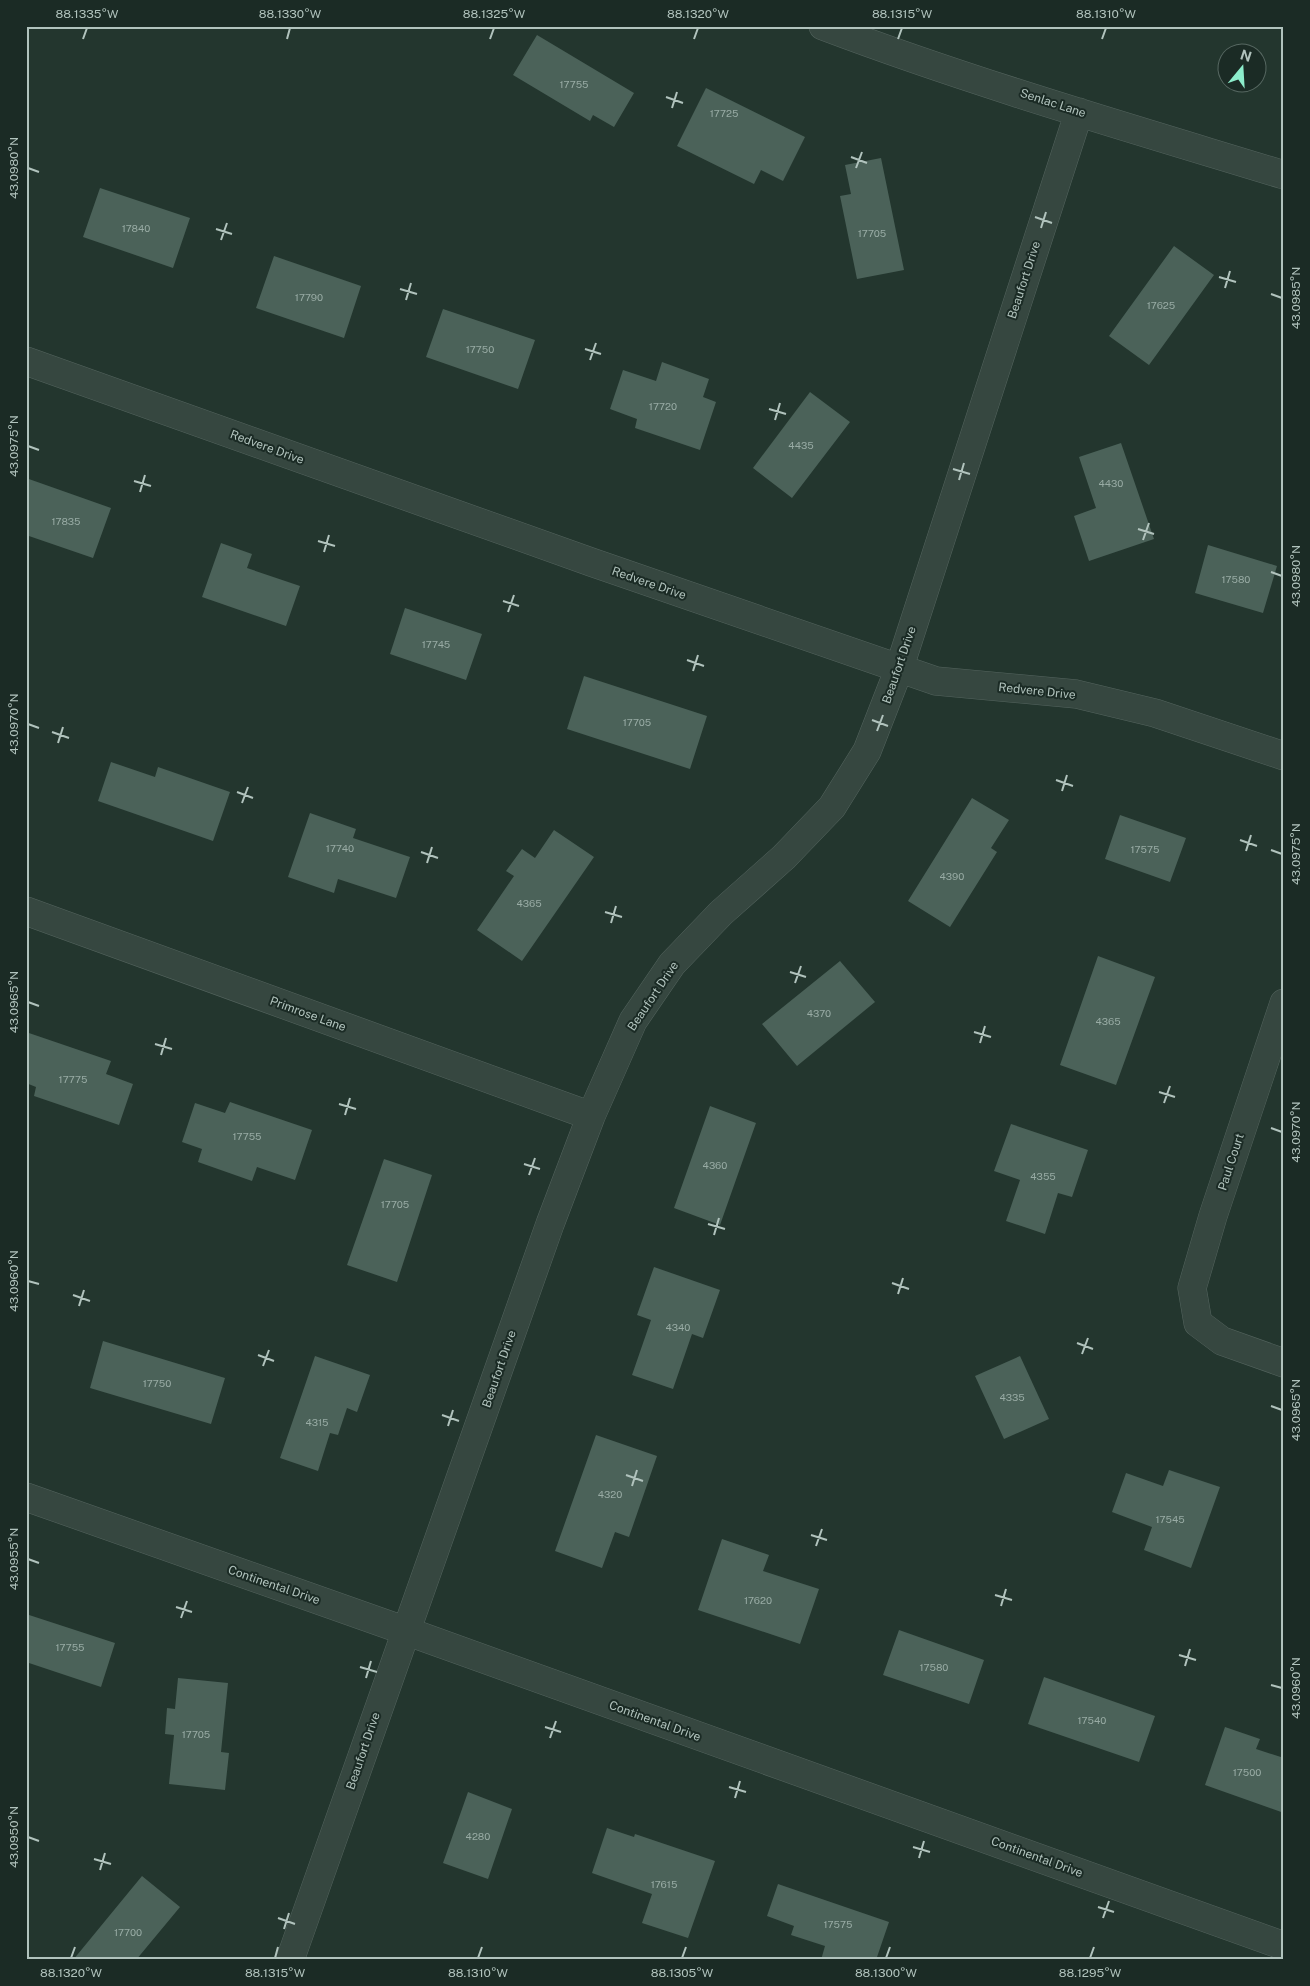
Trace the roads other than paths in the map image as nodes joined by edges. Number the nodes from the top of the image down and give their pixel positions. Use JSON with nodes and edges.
{"nodes":[{"id":1,"x":824,"y":26,"type":"edge"},
{"id":2,"x":1078,"y":112,"type":"junction"},
{"id":3,"x":1284,"y":175,"type":"edge"},
{"id":4,"x":26,"y":361,"type":"edge"},
{"id":5,"x":899,"y":669,"type":"junction"},
{"id":6,"x":1284,"y":756,"type":"edge"},
{"id":7,"x":26,"y":911,"type":"edge"},
{"id":8,"x":1284,"y":1003,"type":"edge"},
{"id":9,"x":591,"y":1116,"type":"junction"},
{"id":10,"x":1284,"y":1362,"type":"edge"},
{"id":11,"x":26,"y":1497,"type":"edge"},
{"id":12,"x":406,"y":1631,"type":"junction"},
{"id":13,"x":1284,"y":1946,"type":"edge"},
{"id":14,"x":290,"y":1960,"type":"edge"}],
"edges":[{"from":1,"to":2,"type":"street","name":"Senlac Lane"},
{"from":2,"to":3,"type":"street","name":"Senlac Lane"},
{"from":2,"to":5,"type":"street","name":"Beaufort Drive"},
{"from":4,"to":5,"type":"street","name":"Redvere Drive"},
{"from":5,"to":6,"type":"street","name":"Redvere Drive"},
{"from":5,"to":9,"type":"street","name":"Beaufort Drive"},
{"from":7,"to":9,"type":"street","name":"Primrose Lane"},
{"from":8,"to":10,"type":"street","name":"Paul Court"},
{"from":9,"to":12,"type":"street","name":"Beaufort Drive"},
{"from":11,"to":12,"type":"street","name":"Continental Drive"},
{"from":12,"to":13,"type":"street","name":"Continental Drive"},
{"from":12,"to":14,"type":"street","name":"Beaufort Drive"}]}
